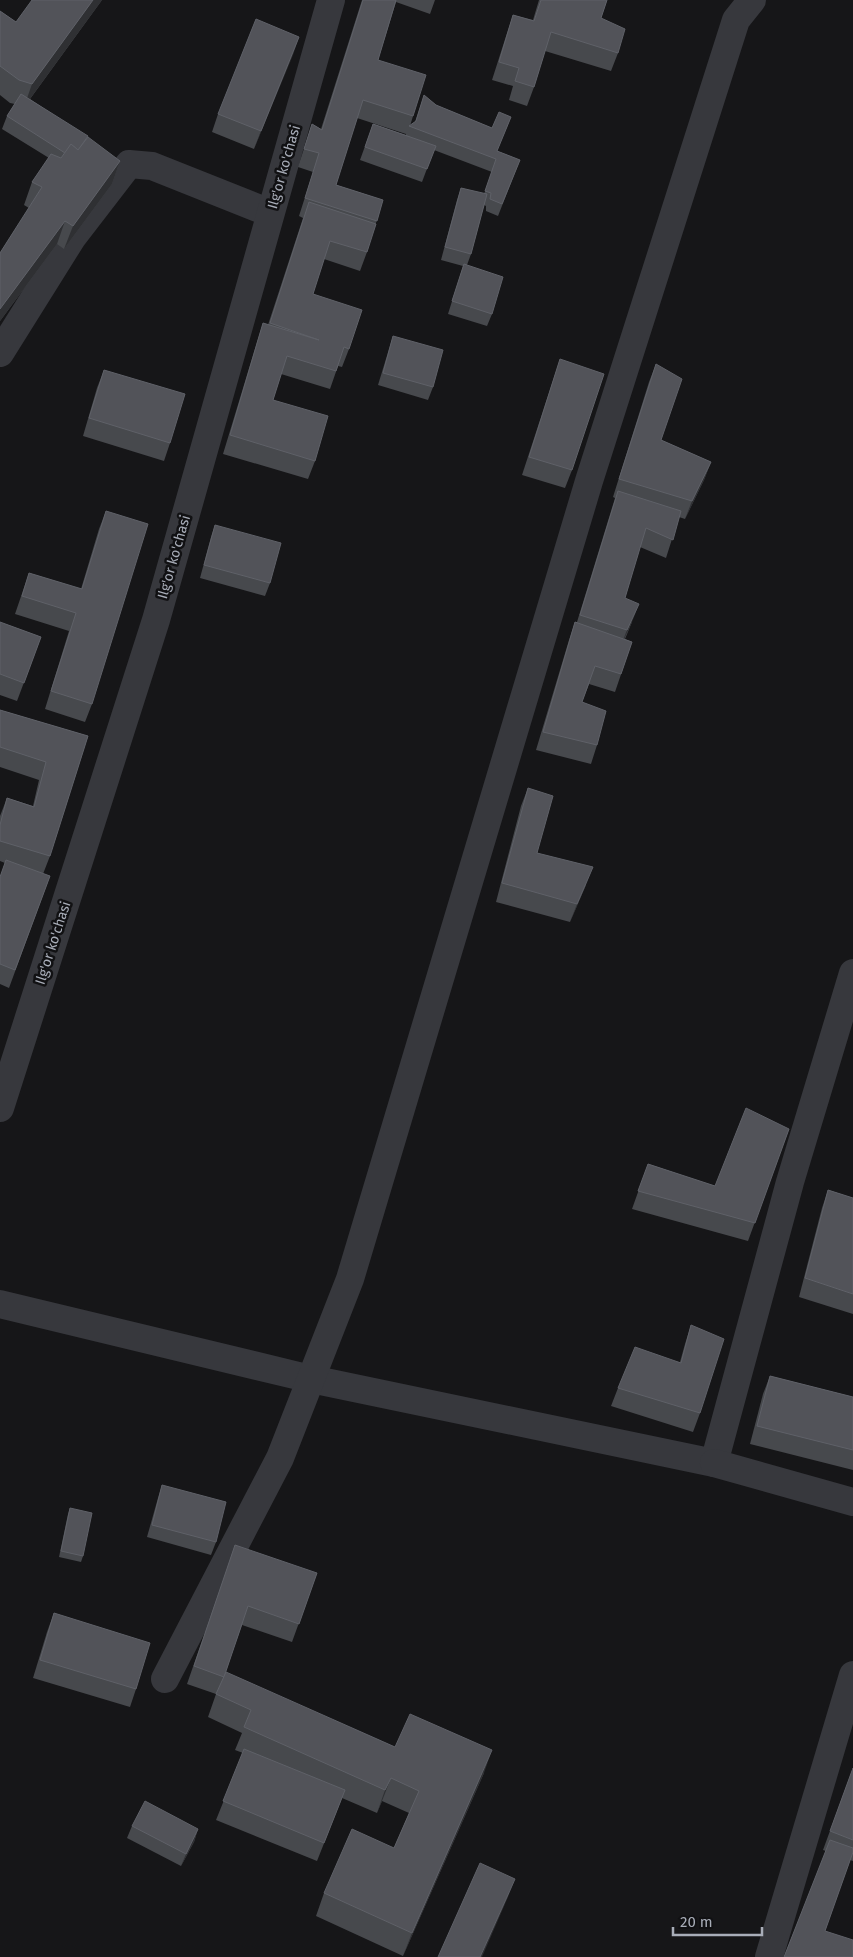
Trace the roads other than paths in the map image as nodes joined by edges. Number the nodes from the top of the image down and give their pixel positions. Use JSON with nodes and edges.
{"nodes":[{"id":1,"x":331,"y":0,"type":"edge"},
{"id":2,"x":752,"y":0,"type":"edge"},
{"id":3,"x":270,"y":213,"type":"junction"},
{"id":4,"x":0,"y":353,"type":"edge"},
{"id":5,"x":853,"y":973,"type":"edge"},
{"id":6,"x":0,"y":1108,"type":"edge"},
{"id":7,"x":0,"y":1304,"type":"edge"},
{"id":8,"x":311,"y":1379,"type":"junction"},
{"id":9,"x":714,"y":1463,"type":"junction"},
{"id":10,"x":853,"y":1502,"type":"edge"},
{"id":11,"x":853,"y":1675,"type":"edge"},
{"id":12,"x":165,"y":1679,"type":"dead end"},
{"id":13,"x":769,"y":1957,"type":"edge"}],
"edges":[{"from":1,"to":3,"type":"street","name":"Ilg'or ko'chasi"},
{"from":2,"to":8,"type":"street"},
{"from":3,"to":4,"type":"street"},
{"from":3,"to":6,"type":"street","name":"Ilg'or ko'chasi"},
{"from":5,"to":9,"type":"street"},
{"from":7,"to":8,"type":"street"},
{"from":8,"to":9,"type":"street"},
{"from":8,"to":12,"type":"street"},
{"from":9,"to":10,"type":"street"},
{"from":11,"to":13,"type":"street"}]}
